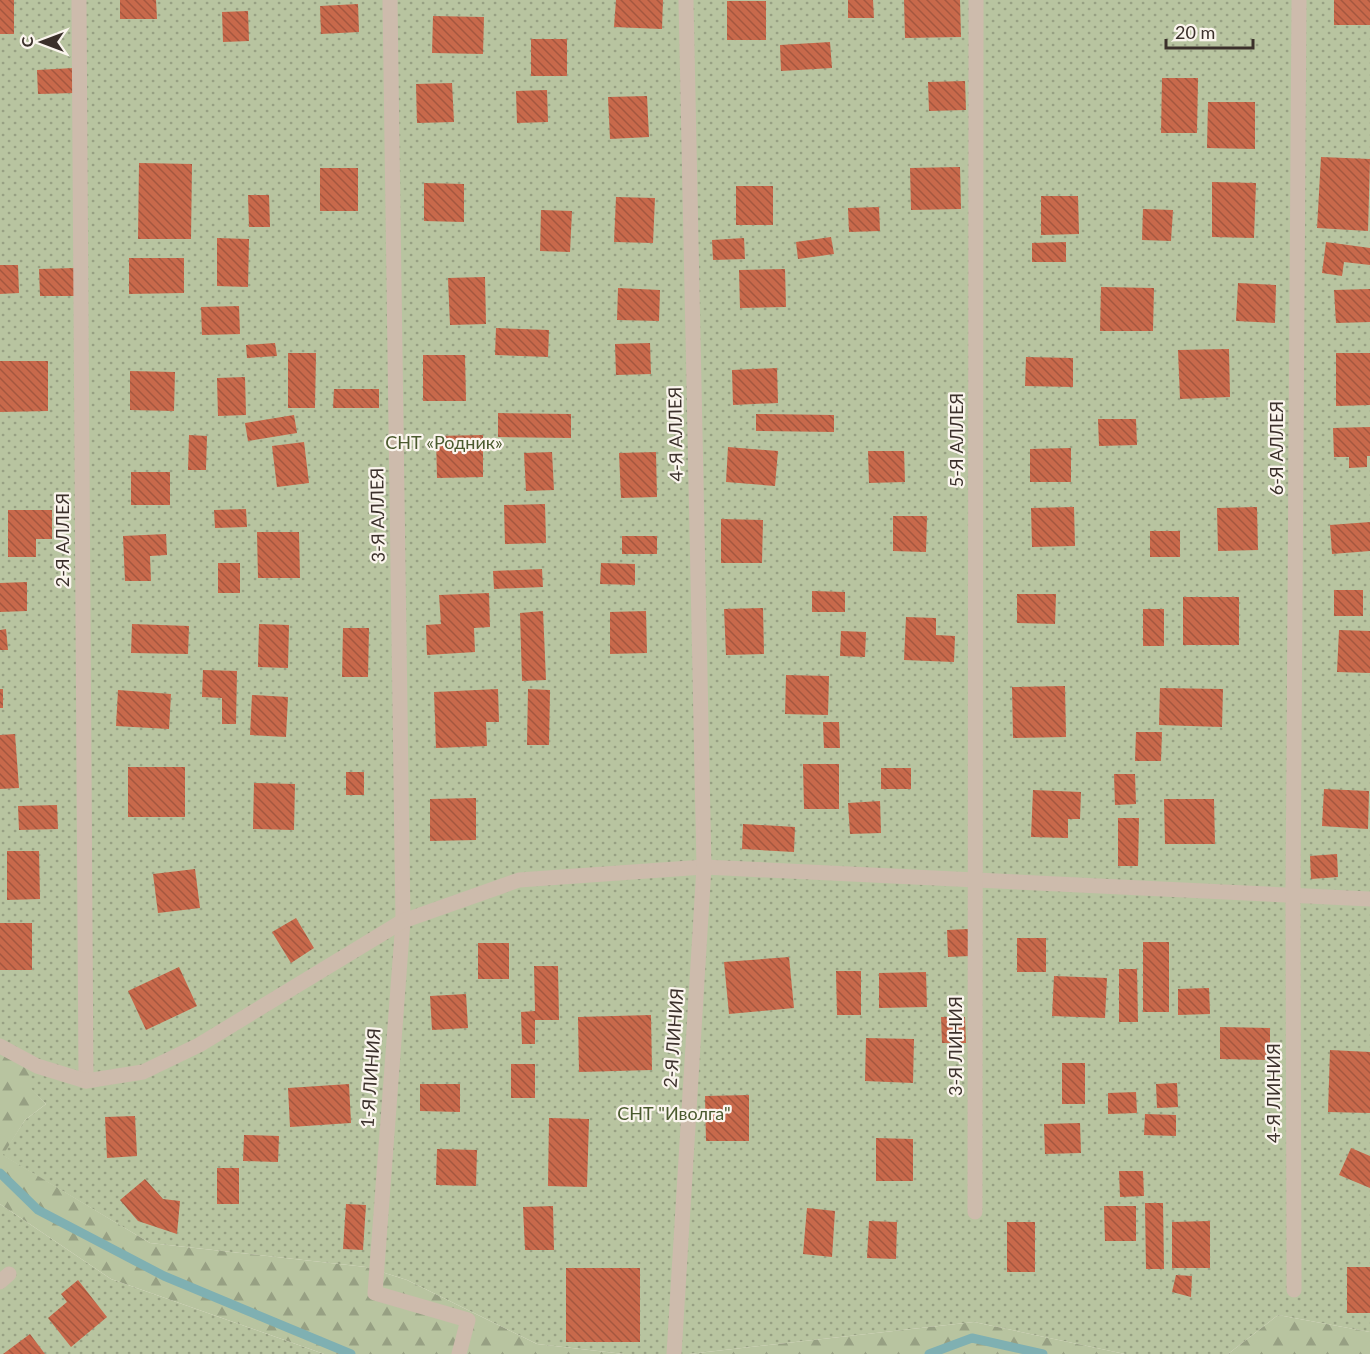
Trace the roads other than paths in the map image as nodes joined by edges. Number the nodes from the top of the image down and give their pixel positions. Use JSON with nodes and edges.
{"nodes":[{"id":1,"x":80,"y":0,"type":"edge"},
{"id":2,"x":390,"y":0,"type":"edge"},
{"id":3,"x":686,"y":0,"type":"edge"},
{"id":4,"x":976,"y":0,"type":"edge"},
{"id":5,"x":1299,"y":0,"type":"edge"},
{"id":6,"x":704,"y":867,"type":"junction"},
{"id":7,"x":976,"y":880,"type":"junction"},
{"id":8,"x":1293,"y":896,"type":"junction"},
{"id":9,"x":1370,"y":898,"type":"edge"},
{"id":10,"x":403,"y":921,"type":"junction"},
{"id":11,"x":0,"y":1046,"type":"edge"},
{"id":12,"x":86,"y":1081,"type":"junction"},
{"id":13,"x":975,"y":1212,"type":"dead end"},
{"id":14,"x":1294,"y":1290,"type":"dead end"},
{"id":15,"x":460,"y":1349,"type":"edge"},
{"id":16,"x":674,"y":1354,"type":"edge"}],
"edges":[{"from":1,"to":12,"type":"street","name":"2-Я АЛЛЕЯ"},
{"from":2,"to":10,"type":"street","name":"3-Я АЛЛЕЯ"},
{"from":3,"to":6,"type":"street","name":"4-Я АЛЛЕЯ"},
{"from":4,"to":7,"type":"street","name":"5-Я АЛЛЕЯ"},
{"from":5,"to":8,"type":"street","name":"6-Я АЛЛЕЯ"},
{"from":6,"to":7,"type":"street"},
{"from":6,"to":10,"type":"street"},
{"from":6,"to":16,"type":"street","name":"2-Я ЛИНИЯ"},
{"from":7,"to":8,"type":"street"},
{"from":7,"to":13,"type":"street","name":"3-Я ЛИНИЯ"},
{"from":8,"to":9,"type":"street"},
{"from":8,"to":14,"type":"street","name":"4-Я ЛИНИЯ"},
{"from":10,"to":12,"type":"street"},
{"from":10,"to":15,"type":"street","name":"1-Я ЛИНИЯ"},
{"from":11,"to":12,"type":"street"}]}
